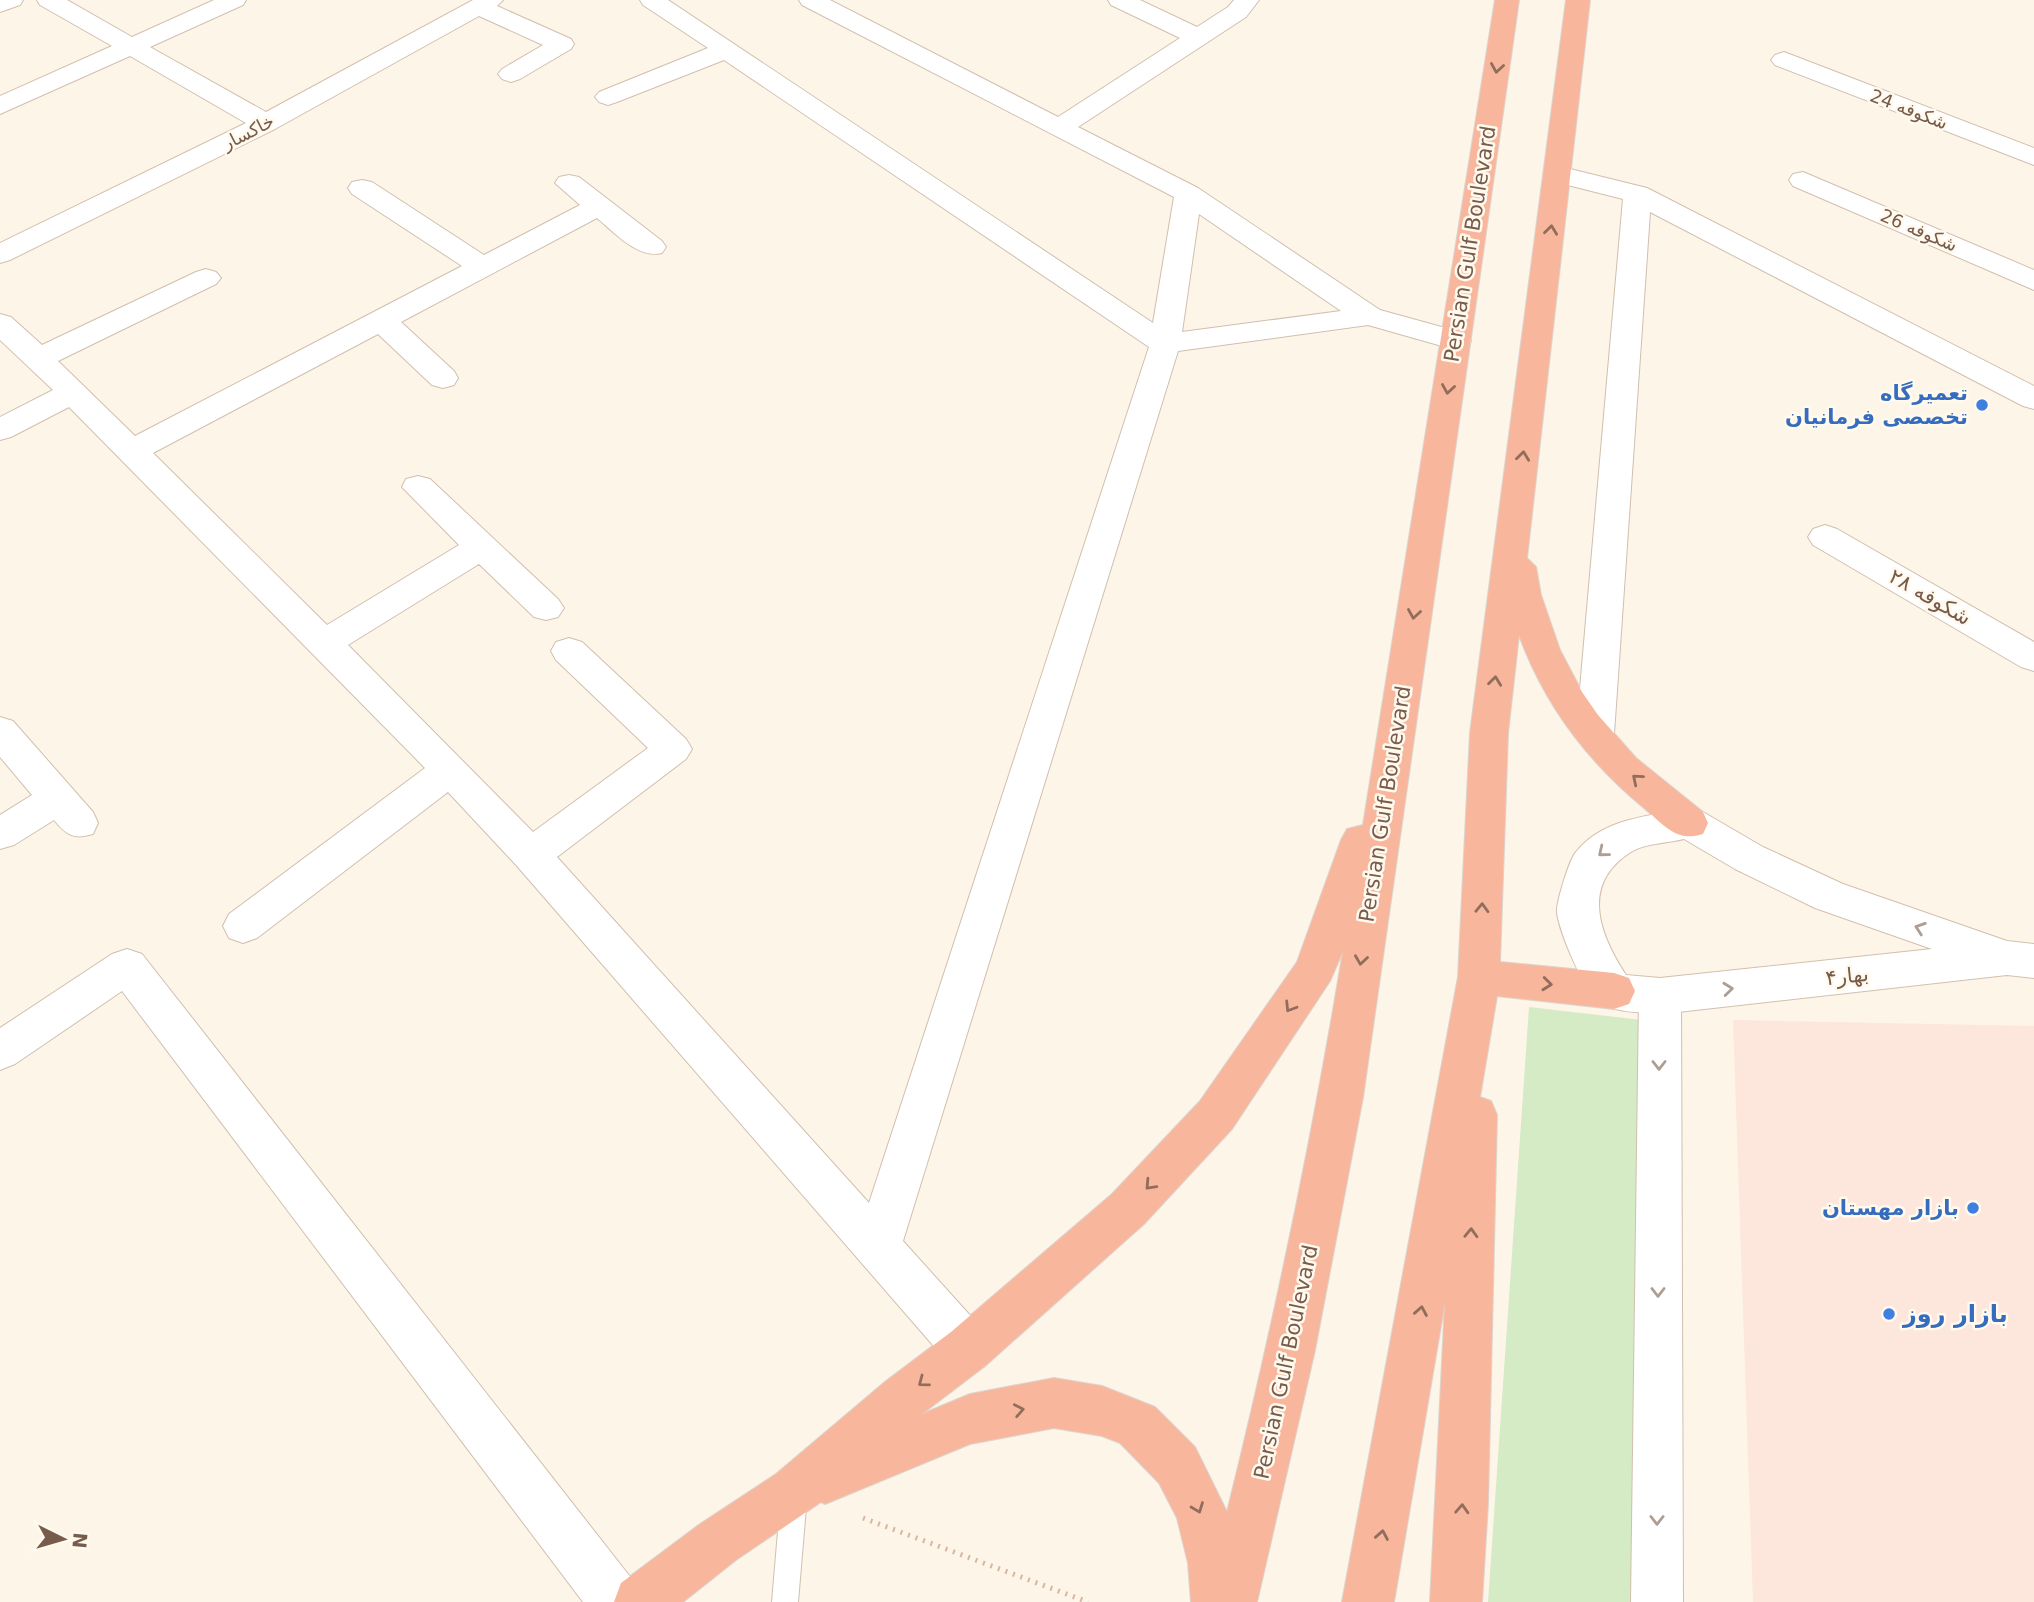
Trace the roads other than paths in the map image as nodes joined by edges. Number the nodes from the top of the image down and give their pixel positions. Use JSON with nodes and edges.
{"nodes":[{"id":1,"x":11,"y":0,"type":"edge"},
{"id":2,"x":49,"y":0,"type":"edge"},
{"id":3,"x":234,"y":0,"type":"edge"},
{"id":4,"x":652,"y":0,"type":"edge"},
{"id":5,"x":811,"y":0,"type":"edge"},
{"id":6,"x":1120,"y":0,"type":"edge"},
{"id":7,"x":1247,"y":0,"type":"edge"},
{"id":8,"x":1507,"y":0,"type":"edge"},
{"id":9,"x":1578,"y":0,"type":"edge"},
{"id":10,"x":484,"y":4,"type":"edge"},
{"id":11,"x":0,"y":5,"type":"edge"},
{"id":12,"x":1199,"y":37,"type":"junction"},
{"id":13,"x":133,"y":46,"type":"junction"},
{"id":14,"x":726,"y":50,"type":"junction"},
{"id":15,"x":1784,"y":60,"type":"dead end"},
{"id":16,"x":511,"y":74,"type":"dead end"},
{"id":17,"x":608,"y":97,"type":"dead end"},
{"id":18,"x":0,"y":106,"type":"edge"},
{"id":19,"x":266,"y":123,"type":"junction"},
{"id":20,"x":1058,"y":128,"type":"junction"},
{"id":21,"x":2034,"y":157,"type":"edge"},
{"id":22,"x":1558,"y":174,"type":"junction"},
{"id":23,"x":1803,"y":180,"type":"dead end"},
{"id":24,"x":569,"y":183,"type":"dead end"},
{"id":25,"x":362,"y":188,"type":"dead end"},
{"id":26,"x":1188,"y":194,"type":"junction"},
{"id":27,"x":1637,"y":194,"type":"junction"},
{"id":28,"x":598,"y":206,"type":"junction"},
{"id":29,"x":652,"y":247,"type":"dead end"},
{"id":30,"x":0,"y":254,"type":"edge"},
{"id":31,"x":483,"y":267,"type":"junction"},
{"id":32,"x":2032,"y":277,"type":"edge"},
{"id":33,"x":206,"y":278,"type":"dead end"},
{"id":34,"x":1369,"y":316,"type":"junction"},
{"id":35,"x":381,"y":320,"type":"junction"},
{"id":36,"x":0,"y":323,"type":"edge"},
{"id":37,"x":1455,"y":341,"type":"junction"},
{"id":38,"x":1165,"y":344,"type":"junction"},
{"id":39,"x":38,"y":359,"type":"junction"},
{"id":40,"x":443,"y":378,"type":"dead end"},
{"id":41,"x":73,"y":392,"type":"junction"},
{"id":42,"x":2034,"y":399,"type":"edge"},
{"id":43,"x":0,"y":430,"type":"edge"},
{"id":44,"x":132,"y":451,"type":"junction"},
{"id":45,"x":418,"y":487,"type":"dead end"},
{"id":46,"x":1514,"y":527,"type":"junction"},
{"id":47,"x":1825,"y":537,"type":"dead end"},
{"id":48,"x":481,"y":547,"type":"junction"},
{"id":49,"x":546,"y":608,"type":"dead end"},
{"id":50,"x":324,"y":643,"type":"junction"},
{"id":51,"x":569,"y":651,"type":"dead end"},
{"id":52,"x":2034,"y":658,"type":"edge"},
{"id":53,"x":1398,"y":714,"type":"junction"},
{"id":54,"x":0,"y":731,"type":"edge"},
{"id":55,"x":1595,"y":734,"type":"junction"},
{"id":56,"x":450,"y":770,"type":"junction"},
{"id":57,"x":1689,"y":823,"type":"junction"},
{"id":58,"x":0,"y":834,"type":"edge"},
{"id":59,"x":531,"y":855,"type":"junction"},
{"id":60,"x":243,"y":926,"type":"dead end"},
{"id":61,"x":2021,"y":960,"type":"edge"},
{"id":62,"x":1479,"y":976,"type":"junction"},
{"id":63,"x":1614,"y":991,"type":"junction"},
{"id":64,"x":1660,"y":996,"type":"junction"},
{"id":65,"x":0,"y":1051,"type":"edge"},
{"id":66,"x":878,"y":1246,"type":"junction"},
{"id":67,"x":968,"y":1349,"type":"junction"},
{"id":68,"x":794,"y":1492,"type":"junction"},
{"id":69,"x":616,"y":1602,"type":"edge"},
{"id":70,"x":640,"y":1602,"type":"edge"},
{"id":71,"x":785,"y":1602,"type":"edge"},
{"id":72,"x":1217,"y":1602,"type":"edge"},
{"id":73,"x":1231,"y":1602,"type":"edge"},
{"id":74,"x":1368,"y":1602,"type":"edge"},
{"id":75,"x":1456,"y":1602,"type":"edge"},
{"id":76,"x":1657,"y":1602,"type":"edge"}],
"edges":[{"from":1,"to":11,"type":"street"},
{"from":2,"to":13,"type":"street"},
{"from":3,"to":13,"type":"street"},
{"from":4,"to":14,"type":"street"},
{"from":5,"to":20,"type":"street"},
{"from":6,"to":12,"type":"street"},
{"from":7,"to":12,"type":"street"},
{"from":8,"to":37,"type":"highway","name":"Persian Gulf Boulevard","one_way":true},
{"from":9,"to":22,"type":"highway"},
{"from":10,"to":16,"type":"street"},
{"from":10,"to":19,"type":"street","name":"خاکسار"},
{"from":12,"to":20,"type":"street"},
{"from":13,"to":18,"type":"street"},
{"from":13,"to":19,"type":"street"},
{"from":14,"to":17,"type":"street"},
{"from":14,"to":38,"type":"street"},
{"from":15,"to":21,"type":"street","name":"شکوفه 24"},
{"from":19,"to":30,"type":"street","name":"خاکسار"},
{"from":20,"to":26,"type":"street"},
{"from":22,"to":27,"type":"street"},
{"from":46,"to":22,"type":"highway","one_way":true},
{"from":23,"to":32,"type":"street","name":"شکوفه 26"},
{"from":24,"to":28,"type":"street"},
{"from":25,"to":31,"type":"street"},
{"from":26,"to":34,"type":"street"},
{"from":26,"to":38,"type":"street"},
{"from":27,"to":42,"type":"street"},
{"from":27,"to":55,"type":"street"},
{"from":28,"to":29,"type":"street"},
{"from":28,"to":31,"type":"street"},
{"from":31,"to":35,"type":"street"},
{"from":33,"to":39,"type":"street"},
{"from":34,"to":37,"type":"street"},
{"from":34,"to":38,"type":"street"},
{"from":35,"to":40,"type":"street"},
{"from":35,"to":44,"type":"street"},
{"from":36,"to":39,"type":"street"},
{"from":37,"to":53,"type":"highway","name":"Persian Gulf Boulevard","one_way":true},
{"from":38,"to":66,"type":"street"},
{"from":39,"to":41,"type":"street"},
{"from":41,"to":43,"type":"street"},
{"from":41,"to":44,"type":"street"},
{"from":44,"to":50,"type":"street"},
{"from":45,"to":48,"type":"street"},
{"from":46,"to":55,"type":"highway"},
{"from":62,"to":46,"type":"highway","one_way":true},
{"from":47,"to":52,"type":"street","name":"شکوفه ۲۸"},
{"from":48,"to":49,"type":"street"},
{"from":48,"to":50,"type":"street"},
{"from":50,"to":56,"type":"street"},
{"from":51,"to":59,"type":"street"},
{"from":53,"to":67,"type":"highway","one_way":true},
{"from":53,"to":73,"type":"highway","name":"Persian Gulf Boulevard","one_way":true},
{"from":54,"to":58,"type":"street"},
{"from":57,"to":55,"type":"highway","one_way":true},
{"from":56,"to":59,"type":"street"},
{"from":56,"to":60,"type":"street"},
{"from":61,"to":57,"type":"street","one_way":true},
{"from":57,"to":63,"type":"street","one_way":true},
{"from":59,"to":66,"type":"street"},
{"from":64,"to":61,"type":"street","name":"بهار۴","one_way":true},
{"from":62,"to":63,"type":"highway","one_way":true},
{"from":74,"to":62,"type":"highway","one_way":true},
{"from":75,"to":62,"type":"highway","one_way":true},
{"from":63,"to":64,"type":"street","name":"بهار۴"},
{"from":64,"to":76,"type":"street","one_way":true},
{"from":65,"to":69,"type":"street"},
{"from":66,"to":67,"type":"street"},
{"from":67,"to":68,"type":"highway","one_way":true},
{"from":68,"to":70,"type":"highway"},
{"from":68,"to":71,"type":"lane"},
{"from":68,"to":72,"type":"highway","one_way":true}]}
